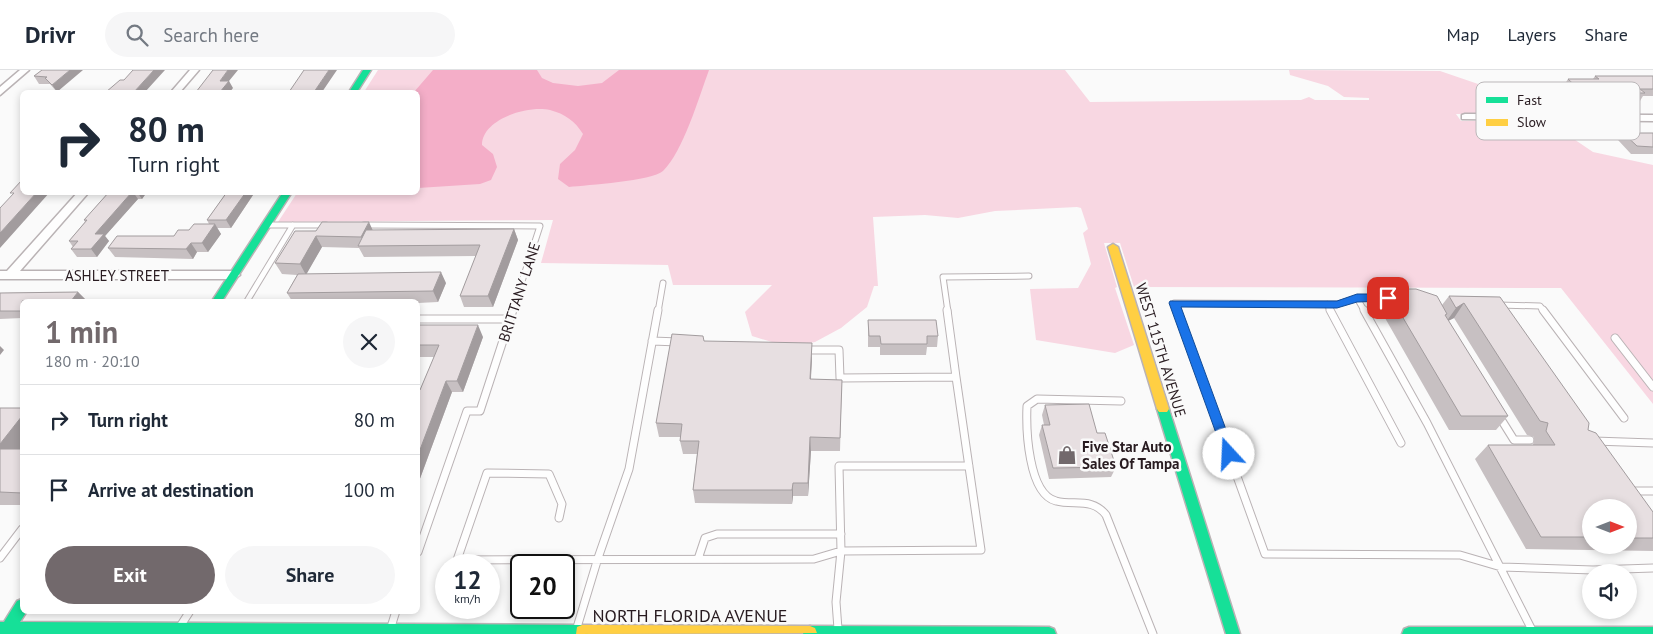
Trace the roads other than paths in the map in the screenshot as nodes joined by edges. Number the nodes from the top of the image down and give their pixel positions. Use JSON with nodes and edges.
{"nodes":[{"id":1,"x":25,"y":70,"type":"edge"},
{"id":2,"x":195,"y":70,"type":"edge"},
{"id":3,"x":367,"y":70,"type":"edge"},
{"id":4,"x":177,"y":90,"type":"edge"},
{"id":5,"x":353,"y":90,"type":"edge"},
{"id":6,"x":0,"y":92,"type":"edge"},
{"id":7,"x":1465,"y":117,"type":"dead end"},
{"id":8,"x":1476,"y":117,"type":"edge"},
{"id":9,"x":1640,"y":118,"type":"edge"},
{"id":10,"x":1653,"y":118,"type":"edge"},
{"id":11,"x":81,"y":195,"type":"edge"},
{"id":12,"x":286,"y":195,"type":"edge"},
{"id":13,"x":267,"y":225,"type":"junction"},
{"id":14,"x":293,"y":225,"type":"junction"},
{"id":15,"x":333,"y":225,"type":"edge"},
{"id":16,"x":353,"y":225,"type":"edge"},
{"id":17,"x":1113,"y":248,"type":"dead end"},
{"id":18,"x":5,"y":275,"type":"edge"},
{"id":19,"x":234,"y":275,"type":"junction"},
{"id":20,"x":1029,"y":276,"type":"dead end"},
{"id":21,"x":663,"y":283,"type":"dead end"},
{"id":22,"x":1394,"y":297,"type":"edge"},
{"id":23,"x":1357,"y":298,"type":"junction"},
{"id":24,"x":218,"y":299,"type":"edge"},
{"id":25,"x":248,"y":299,"type":"edge"},
{"id":26,"x":1327,"y":304,"type":"junction"},
{"id":27,"x":1487,"y":305,"type":"edge"},
{"id":28,"x":1496,"y":305,"type":"junction"},
{"id":29,"x":1502,"y":313,"type":"edge"},
{"id":30,"x":420,"y":319,"type":"edge"},
{"id":31,"x":510,"y":319,"type":"junction"},
{"id":32,"x":1615,"y":338,"type":"dead end"},
{"id":33,"x":652,"y":342,"type":"junction"},
{"id":34,"x":690,"y":342,"type":"edge"},
{"id":35,"x":802,"y":350,"type":"edge"},
{"id":36,"x":956,"y":377,"type":"junction"},
{"id":37,"x":1653,"y":387,"type":"edge"},
{"id":38,"x":1121,"y":401,"type":"dead end"},
{"id":39,"x":1493,"y":406,"type":"edge"},
{"id":40,"x":1624,"y":418,"type":"dead end"},
{"id":41,"x":1589,"y":439,"type":"edge"},
{"id":42,"x":1530,"y":440,"type":"dead end"},
{"id":43,"x":1401,"y":442,"type":"dead end"},
{"id":44,"x":1653,"y":442,"type":"edge"},
{"id":45,"x":969,"y":466,"type":"junction"},
{"id":46,"x":1653,"y":491,"type":"edge"},
{"id":47,"x":1633,"y":498,"type":"edge"},
{"id":48,"x":559,"y":518,"type":"dead end"},
{"id":49,"x":20,"y":532,"type":"edge"},
{"id":50,"x":841,"y":534,"type":"junction"},
{"id":51,"x":420,"y":546,"type":"edge"},
{"id":52,"x":841,"y":551,"type":"junction"},
{"id":53,"x":0,"y":558,"type":"edge"},
{"id":54,"x":598,"y":558,"type":"junction"},
{"id":55,"x":698,"y":559,"type":"junction"},
{"id":56,"x":1501,"y":567,"type":"junction"},
{"id":57,"x":1653,"y":568,"type":"edge"},
{"id":58,"x":20,"y":609,"type":"edge"},
{"id":59,"x":188,"y":614,"type":"edge"},
{"id":60,"x":395,"y":614,"type":"edge"},
{"id":61,"x":178,"y":630,"type":"junction"},
{"id":62,"x":4,"y":631,"type":"edge"},
{"id":63,"x":390,"y":631,"type":"junction"},
{"id":64,"x":313,"y":632,"type":"edge"},
{"id":65,"x":460,"y":633,"type":"edge"},
{"id":66,"x":576,"y":633,"type":"edge"},
{"id":67,"x":751,"y":633,"type":"edge"},
{"id":68,"x":839,"y":633,"type":"edge"},
{"id":69,"x":1534,"y":633,"type":"edge"},
{"id":70,"x":890,"y":634,"type":"edge"},
{"id":71,"x":1049,"y":634,"type":"edge"},
{"id":72,"x":1153,"y":634,"type":"edge"},
{"id":73,"x":1233,"y":634,"type":"edge"},
{"id":74,"x":1409,"y":634,"type":"edge"},
{"id":75,"x":1477,"y":634,"type":"edge"},
{"id":76,"x":1572,"y":634,"type":"edge"},
{"id":77,"x":1653,"y":634,"type":"edge"}],
"edges":[{"from":1,"to":6,"type":"street"},
{"from":2,"to":4,"type":"street"},
{"from":3,"to":5,"type":"main road"},
{"from":7,"to":8,"type":"street"},
{"from":9,"to":10,"type":"street"},
{"from":11,"to":18,"type":"street"},
{"from":12,"to":13,"type":"main road"},
{"from":13,"to":14,"type":"lane"},
{"from":13,"to":19,"type":"main road"},
{"from":14,"to":15,"type":"lane"},
{"from":14,"to":25,"type":"lane"},
{"from":16,"to":31,"type":"lane","name":"BRITTANY LANE"},
{"from":17,"to":73,"type":"main road","name":"WEST 115TH AVENUE"},
{"from":18,"to":19,"type":"street","name":"ASHLEY STREET"},
{"from":19,"to":24,"type":"main road"},
{"from":20,"to":36,"type":"lane"},
{"from":21,"to":33,"type":"lane"},
{"from":22,"to":23,"type":"lane"},
{"from":23,"to":26,"type":"lane"},
{"from":23,"to":56,"type":"lane"},
{"from":26,"to":43,"type":"lane"},
{"from":26,"to":56,"type":"lane"},
{"from":27,"to":28,"type":"lane"},
{"from":28,"to":29,"type":"lane"},
{"from":28,"to":40,"type":"lane"},
{"from":30,"to":31,"type":"lane"},
{"from":31,"to":51,"type":"lane","name":"BRITTANY LANE"},
{"from":32,"to":37,"type":"lane"},
{"from":33,"to":34,"type":"lane"},
{"from":33,"to":54,"type":"lane"},
{"from":35,"to":36,"type":"lane"},
{"from":36,"to":45,"type":"lane"},
{"from":38,"to":72,"type":"lane"},
{"from":39,"to":42,"type":"lane"},
{"from":41,"to":44,"type":"lane"},
{"from":45,"to":50,"type":"lane"},
{"from":45,"to":52,"type":"lane"},
{"from":46,"to":47,"type":"lane"},
{"from":48,"to":54,"type":"lane"},
{"from":49,"to":53,"type":"lane"},
{"from":50,"to":52,"type":"lane"},
{"from":50,"to":55,"type":"lane"},
{"from":52,"to":55,"type":"lane"},
{"from":52,"to":68,"type":"lane"},
{"from":54,"to":55,"type":"lane"},
{"from":54,"to":66,"type":"lane"},
{"from":56,"to":57,"type":"lane"},
{"from":56,"to":69,"type":"lane"},
{"from":58,"to":62,"type":"main road"},
{"from":59,"to":61,"type":"lane"},
{"from":60,"to":63,"type":"lane"},
{"from":61,"to":62,"type":"main road","name":"NORTH FLORIDA AVENUE"},
{"from":61,"to":64,"type":"main road","name":"NORTH FLORIDA AVENUE"},
{"from":63,"to":64,"type":"main road","name":"NORTH FLORIDA AVENUE"},
{"from":63,"to":65,"type":"main road","name":"NORTH FLORIDA AVENUE"},
{"from":65,"to":66,"type":"main road","name":"NORTH FLORIDA AVENUE"},
{"from":66,"to":67,"type":"main road","name":"NORTH FLORIDA AVENUE"},
{"from":67,"to":68,"type":"main road","name":"NORTH FLORIDA AVENUE"},
{"from":68,"to":70,"type":"main road","name":"NORTH FLORIDA AVENUE"},
{"from":69,"to":75,"type":"main road"},
{"from":69,"to":76,"type":"main road"},
{"from":70,"to":71,"type":"main road","name":"NORTH FLORIDA AVENUE"},
{"from":74,"to":75,"type":"main road"},
{"from":76,"to":77,"type":"main road"}]}
